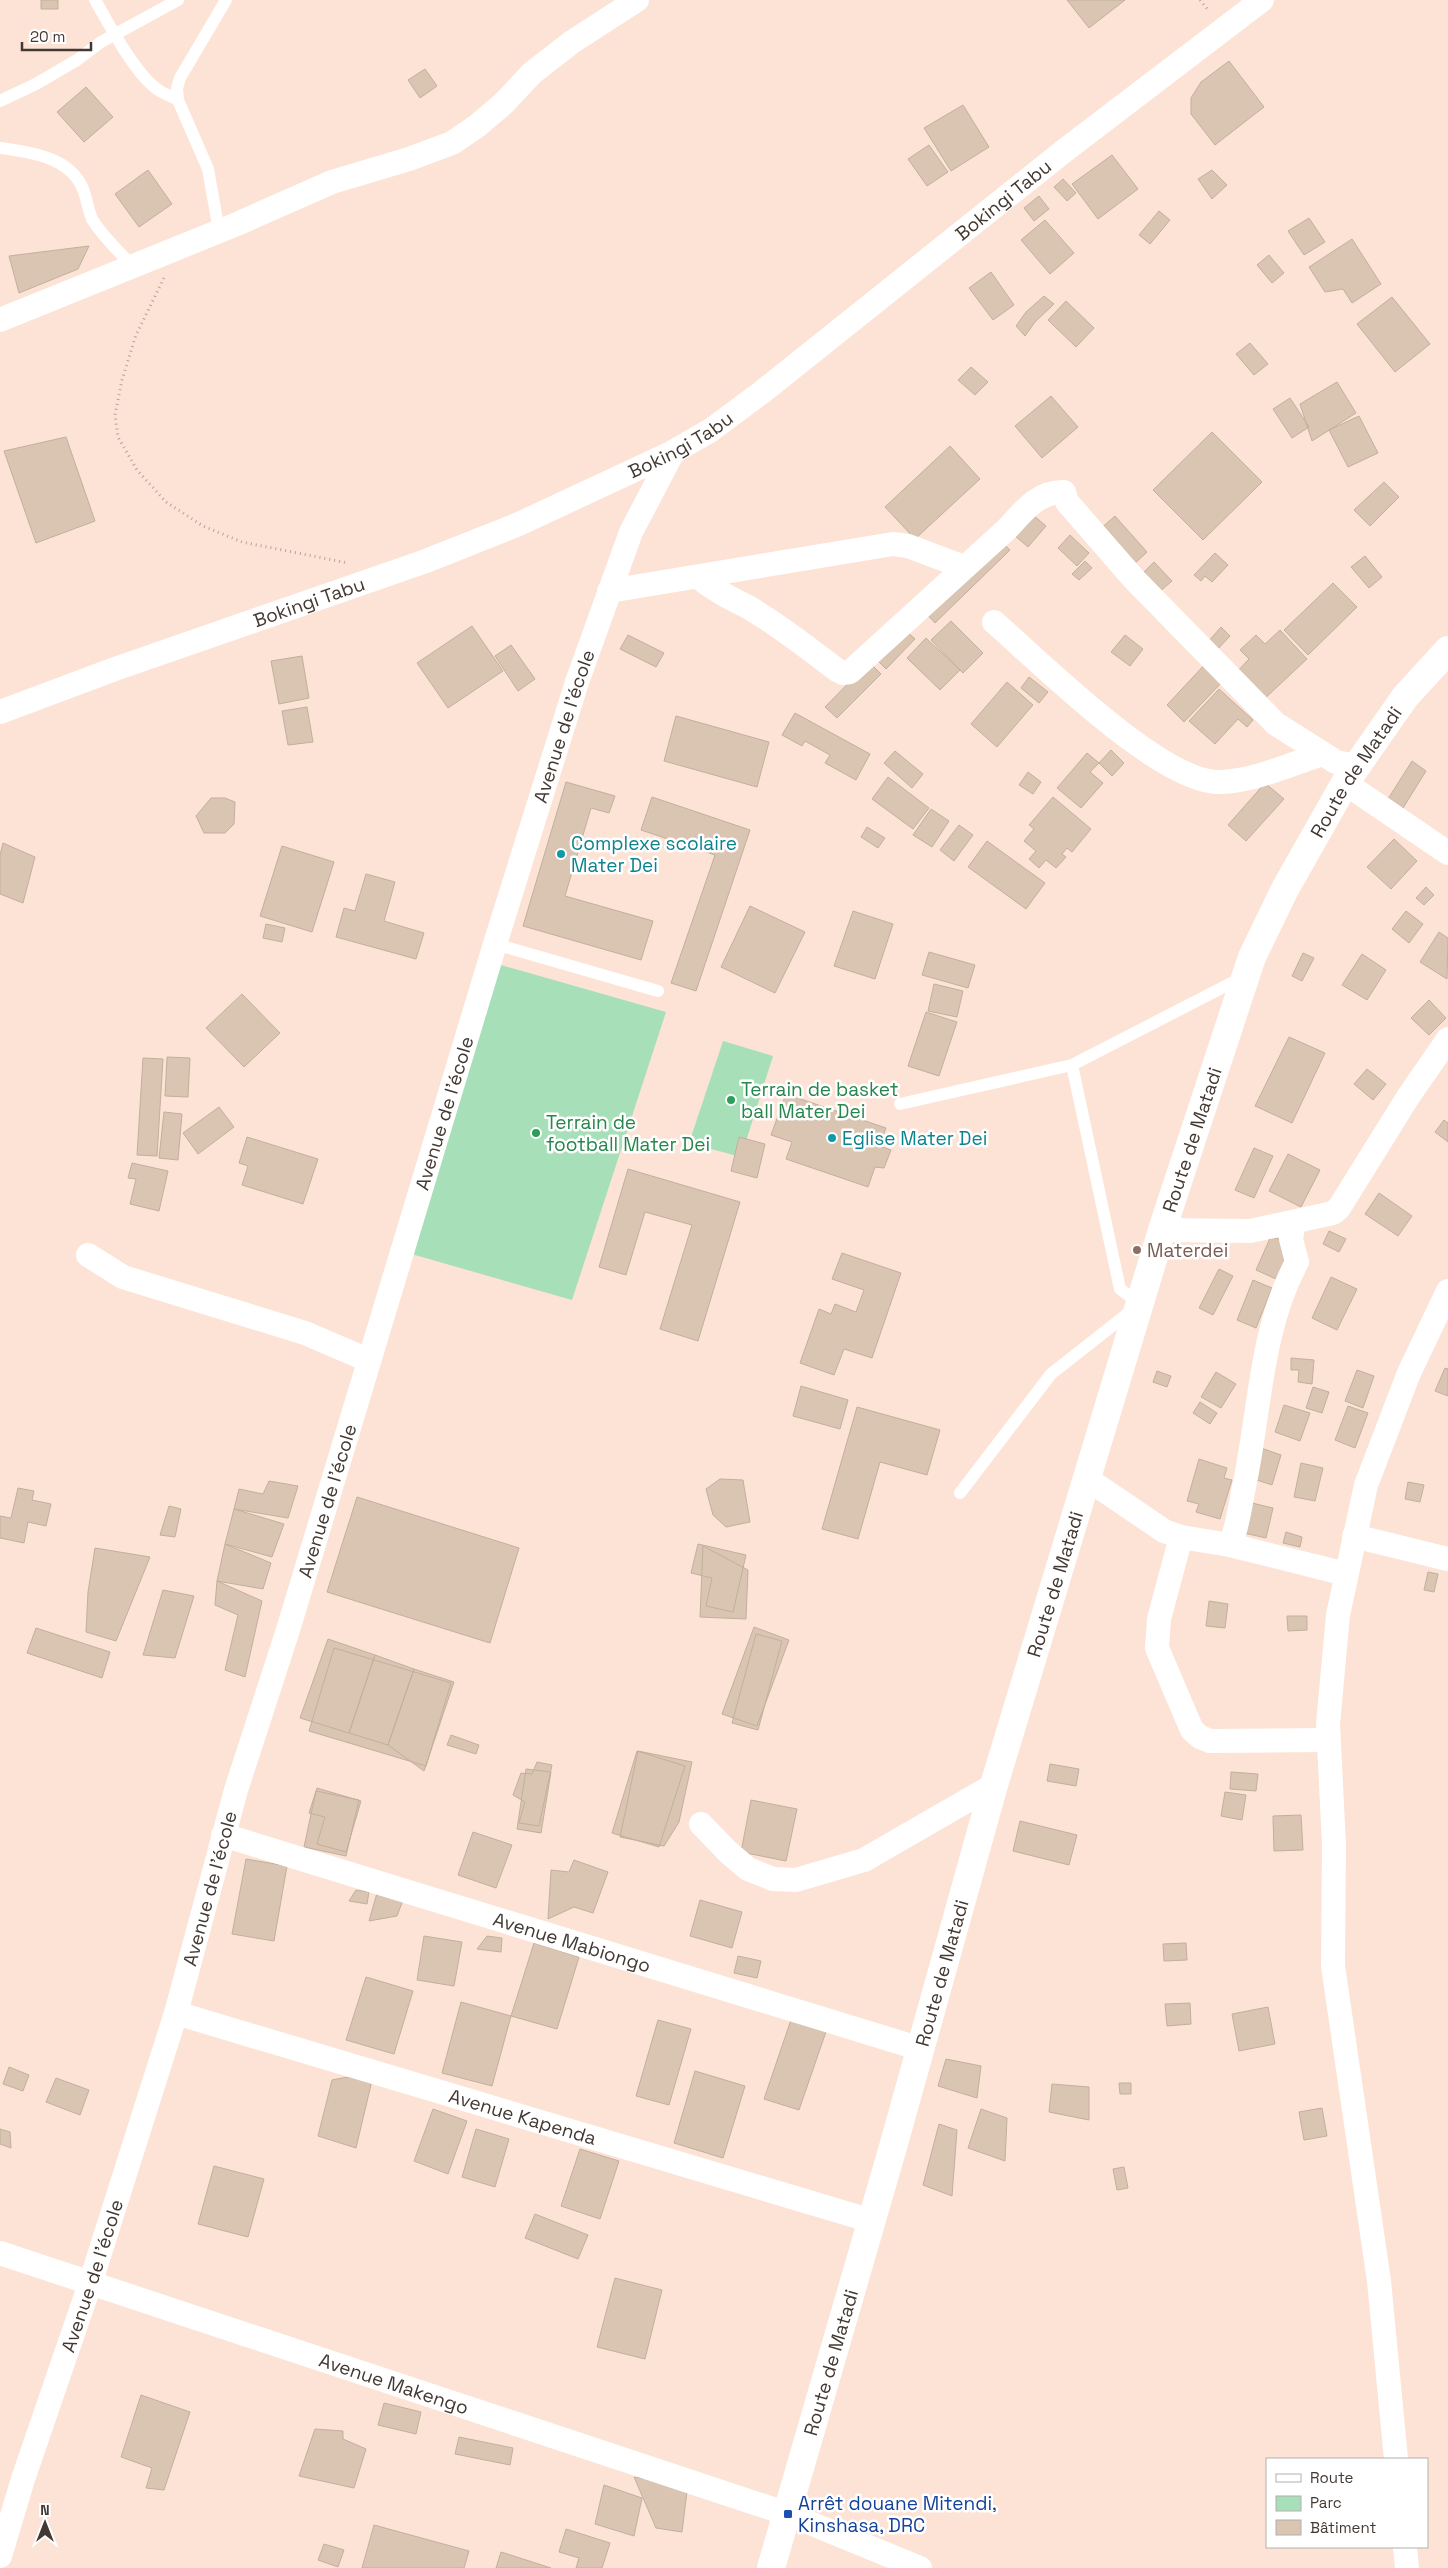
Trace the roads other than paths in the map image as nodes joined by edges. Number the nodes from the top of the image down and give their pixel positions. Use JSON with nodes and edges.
{"nodes":[{"id":1,"x":95,"y":0,"type":"edge"},
{"id":2,"x":178,"y":0,"type":"edge"},
{"id":3,"x":226,"y":0,"type":"edge"},
{"id":4,"x":638,"y":0,"type":"edge"},
{"id":5,"x":1262,"y":0,"type":"edge"},
{"id":6,"x":115,"y":35,"type":"junction"},
{"id":7,"x":178,"y":100,"type":"junction"},
{"id":8,"x":0,"y":101,"type":"edge"},
{"id":9,"x":0,"y":148,"type":"edge"},
{"id":10,"x":219,"y":232,"type":"junction"},
{"id":11,"x":132,"y":266,"type":"junction"},
{"id":12,"x":0,"y":320,"type":"edge"},
{"id":13,"x":673,"y":452,"type":"junction"},
{"id":14,"x":964,"y":567,"type":"junction"},
{"id":15,"x":698,"y":577,"type":"junction"},
{"id":16,"x":610,"y":591,"type":"junction"},
{"id":17,"x":994,"y":622,"type":"dead end"},
{"id":18,"x":1448,"y":650,"type":"edge"},
{"id":19,"x":0,"y":712,"type":"edge"},
{"id":20,"x":1323,"y":754,"type":"junction"},
{"id":21,"x":1351,"y":774,"type":"junction"},
{"id":22,"x":1448,"y":853,"type":"edge"},
{"id":23,"x":494,"y":944,"type":"junction"},
{"id":24,"x":1246,"y":975,"type":"junction"},
{"id":25,"x":658,"y":991,"type":"dead end"},
{"id":26,"x":1448,"y":1039,"type":"edge"},
{"id":27,"x":1072,"y":1065,"type":"junction"},
{"id":28,"x":900,"y":1104,"type":"dead end"},
{"id":29,"x":1294,"y":1222,"type":"junction"},
{"id":30,"x":1162,"y":1230,"type":"junction"},
{"id":31,"x":88,"y":1255,"type":"dead end"},
{"id":32,"x":1448,"y":1291,"type":"edge"},
{"id":33,"x":1140,"y":1304,"type":"junction"},
{"id":34,"x":368,"y":1360,"type":"junction"},
{"id":35,"x":1086,"y":1478,"type":"junction"},
{"id":36,"x":960,"y":1493,"type":"dead end"},
{"id":37,"x":1354,"y":1536,"type":"junction"},
{"id":38,"x":1181,"y":1537,"type":"junction"},
{"id":39,"x":1230,"y":1545,"type":"junction"},
{"id":40,"x":1448,"y":1559,"type":"edge"},
{"id":41,"x":1346,"y":1574,"type":"junction"},
{"id":42,"x":1328,"y":1740,"type":"junction"},
{"id":43,"x":994,"y":1785,"type":"junction"},
{"id":44,"x":701,"y":1824,"type":"dead end"},
{"id":45,"x":223,"y":1835,"type":"junction"},
{"id":46,"x":176,"y":2013,"type":"junction"},
{"id":47,"x":921,"y":2049,"type":"junction"},
{"id":48,"x":872,"y":2221,"type":"junction"},
{"id":49,"x":0,"y":2253,"type":"edge"},
{"id":50,"x":91,"y":2282,"type":"junction"},
{"id":51,"x":1396,"y":2458,"type":"edge"},
{"id":52,"x":788,"y":2514,"type":"junction"},
{"id":53,"x":1405,"y":2548,"type":"edge"},
{"id":54,"x":0,"y":2556,"type":"edge"},
{"id":55,"x":771,"y":2568,"type":"edge"},
{"id":56,"x":920,"y":2568,"type":"edge"},
{"id":57,"x":1407,"y":2568,"type":"edge"}],
"edges":[{"from":1,"to":6,"type":"lane"},
{"from":2,"to":6,"type":"lane"},
{"from":3,"to":7,"type":"lane"},
{"from":4,"to":10,"type":"street"},
{"from":5,"to":13,"type":"street","name":"Bokingi Tabu"},
{"from":6,"to":7,"type":"lane"},
{"from":6,"to":8,"type":"lane"},
{"from":7,"to":10,"type":"lane"},
{"from":9,"to":11,"type":"lane"},
{"from":10,"to":11,"type":"street"},
{"from":11,"to":12,"type":"street"},
{"from":13,"to":16,"type":"street","name":"Avenue de l'école"},
{"from":13,"to":19,"type":"street","name":"Bokingi Tabu"},
{"from":14,"to":15,"type":"street"},
{"from":14,"to":15,"type":"street"},
{"from":14,"to":20,"type":"street"},
{"from":15,"to":16,"type":"street"},
{"from":16,"to":23,"type":"street","name":"Avenue de l'école"},
{"from":17,"to":20,"type":"street"},
{"from":18,"to":21,"type":"highway","name":"Route de Matadi"},
{"from":20,"to":21,"type":"street"},
{"from":21,"to":22,"type":"street"},
{"from":21,"to":24,"type":"highway","name":"Route de Matadi"},
{"from":23,"to":25,"type":"lane"},
{"from":23,"to":34,"type":"street","name":"Avenue de l'école"},
{"from":24,"to":27,"type":"lane"},
{"from":24,"to":30,"type":"highway","name":"Route de Matadi"},
{"from":26,"to":29,"type":"street"},
{"from":27,"to":28,"type":"lane"},
{"from":27,"to":33,"type":"lane"},
{"from":29,"to":30,"type":"street"},
{"from":29,"to":39,"type":"street"},
{"from":30,"to":33,"type":"highway","name":"Route de Matadi"},
{"from":31,"to":34,"type":"street"},
{"from":32,"to":37,"type":"street"},
{"from":33,"to":35,"type":"highway","name":"Route de Matadi"},
{"from":33,"to":36,"type":"lane"},
{"from":34,"to":45,"type":"street","name":"Avenue de l'école"},
{"from":35,"to":38,"type":"street"},
{"from":35,"to":43,"type":"highway","name":"Route de Matadi"},
{"from":37,"to":40,"type":"street"},
{"from":37,"to":41,"type":"street"},
{"from":38,"to":39,"type":"street"},
{"from":38,"to":42,"type":"street"},
{"from":39,"to":41,"type":"street"},
{"from":41,"to":42,"type":"street"},
{"from":42,"to":51,"type":"street"},
{"from":43,"to":44,"type":"street"},
{"from":43,"to":47,"type":"highway","name":"Route de Matadi"},
{"from":45,"to":46,"type":"street","name":"Avenue de l'école"},
{"from":45,"to":47,"type":"street","name":"Avenue Mabiongo"},
{"from":46,"to":48,"type":"street","name":"Avenue Kapenda"},
{"from":46,"to":50,"type":"street","name":"Avenue de l'école"},
{"from":47,"to":48,"type":"highway","name":"Route de Matadi"},
{"from":48,"to":52,"type":"highway","name":"Route de Matadi"},
{"from":49,"to":50,"type":"street","name":"Avenue Makengo"},
{"from":50,"to":52,"type":"street","name":"Avenue Makengo"},
{"from":50,"to":54,"type":"street","name":"Avenue de l'école"},
{"from":52,"to":55,"type":"highway","name":"Route de Matadi"},
{"from":52,"to":56,"type":"street","name":"Avenue Makengo"},
{"from":53,"to":57,"type":"street"}]}
